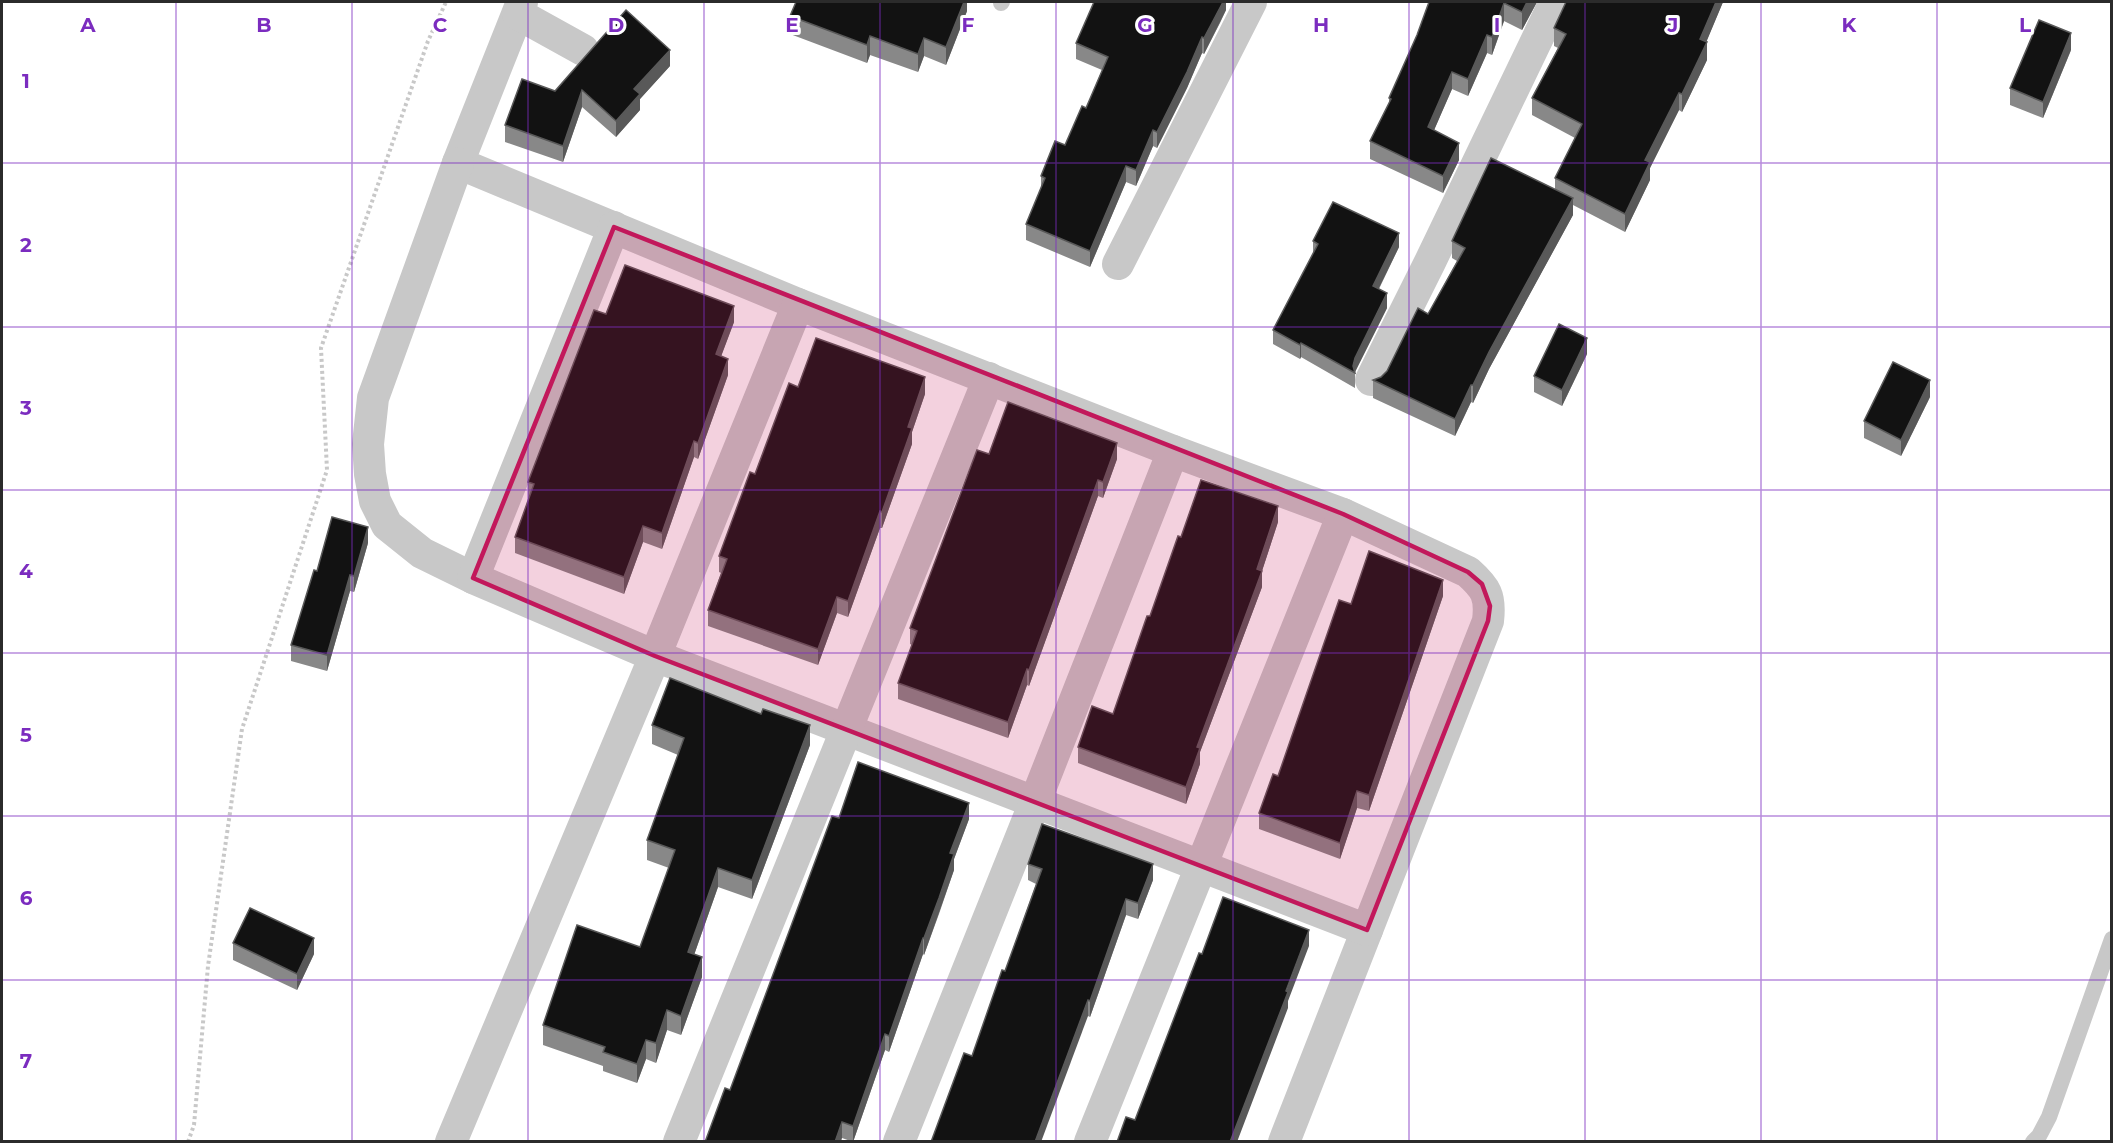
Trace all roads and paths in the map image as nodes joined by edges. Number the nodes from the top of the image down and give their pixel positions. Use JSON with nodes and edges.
{"nodes":[{"id":1,"x":446,"y":2,"type":"edge"},
{"id":2,"x":1251,"y":2,"type":"edge"},
{"id":3,"x":1555,"y":2,"type":"edge"},
{"id":4,"x":520,"y":8,"type":"edge"},
{"id":5,"x":584,"y":50,"type":"dead end"},
{"id":6,"x":458,"y":163,"type":"junction"},
{"id":7,"x":614,"y":227,"type":"junction"},
{"id":8,"x":1119,"y":264,"type":"dead end"},
{"id":9,"x":798,"y":304,"type":"junction"},
{"id":10,"x":988,"y":378,"type":"junction"},
{"id":11,"x":1371,"y":380,"type":"edge"},
{"id":12,"x":1173,"y":451,"type":"junction"},
{"id":13,"x":1343,"y":514,"type":"junction"},
{"id":14,"x":473,"y":579,"type":"junction"},
{"id":15,"x":655,"y":656,"type":"junction"},
{"id":16,"x":846,"y":730,"type":"junction"},
{"id":17,"x":1035,"y":802,"type":"junction"},
{"id":18,"x":1202,"y":865,"type":"junction"},
{"id":19,"x":1367,"y":930,"type":"junction"},
{"id":20,"x":2112,"y":939,"type":"edge"},
{"id":21,"x":188,"y":1142,"type":"edge"},
{"id":22,"x":451,"y":1142,"type":"edge"},
{"id":23,"x":679,"y":1142,"type":"edge"},
{"id":24,"x":899,"y":1142,"type":"edge"},
{"id":25,"x":1090,"y":1142,"type":"edge"},
{"id":26,"x":1284,"y":1142,"type":"edge"},
{"id":27,"x":2033,"y":1142,"type":"edge"}],
"edges":[{"from":1,"to":21,"type":"path"},
{"from":2,"to":8,"type":"street"},
{"from":3,"to":11,"type":"street"},
{"from":4,"to":5,"type":"street"},
{"from":4,"to":6,"type":"street"},
{"from":6,"to":7,"type":"street"},
{"from":6,"to":14,"type":"street"},
{"from":7,"to":9,"type":"street"},
{"from":7,"to":14,"type":"street"},
{"from":9,"to":10,"type":"street"},
{"from":9,"to":15,"type":"street"},
{"from":10,"to":12,"type":"street"},
{"from":10,"to":16,"type":"street"},
{"from":12,"to":13,"type":"street"},
{"from":12,"to":17,"type":"street"},
{"from":13,"to":18,"type":"street"},
{"from":13,"to":19,"type":"street"},
{"from":14,"to":15,"type":"street"},
{"from":15,"to":16,"type":"street"},
{"from":15,"to":22,"type":"street"},
{"from":16,"to":17,"type":"street"},
{"from":16,"to":23,"type":"street"},
{"from":17,"to":18,"type":"street"},
{"from":17,"to":24,"type":"street"},
{"from":18,"to":19,"type":"street"},
{"from":18,"to":25,"type":"street"},
{"from":19,"to":26,"type":"street"},
{"from":20,"to":27,"type":"lane"}]}
